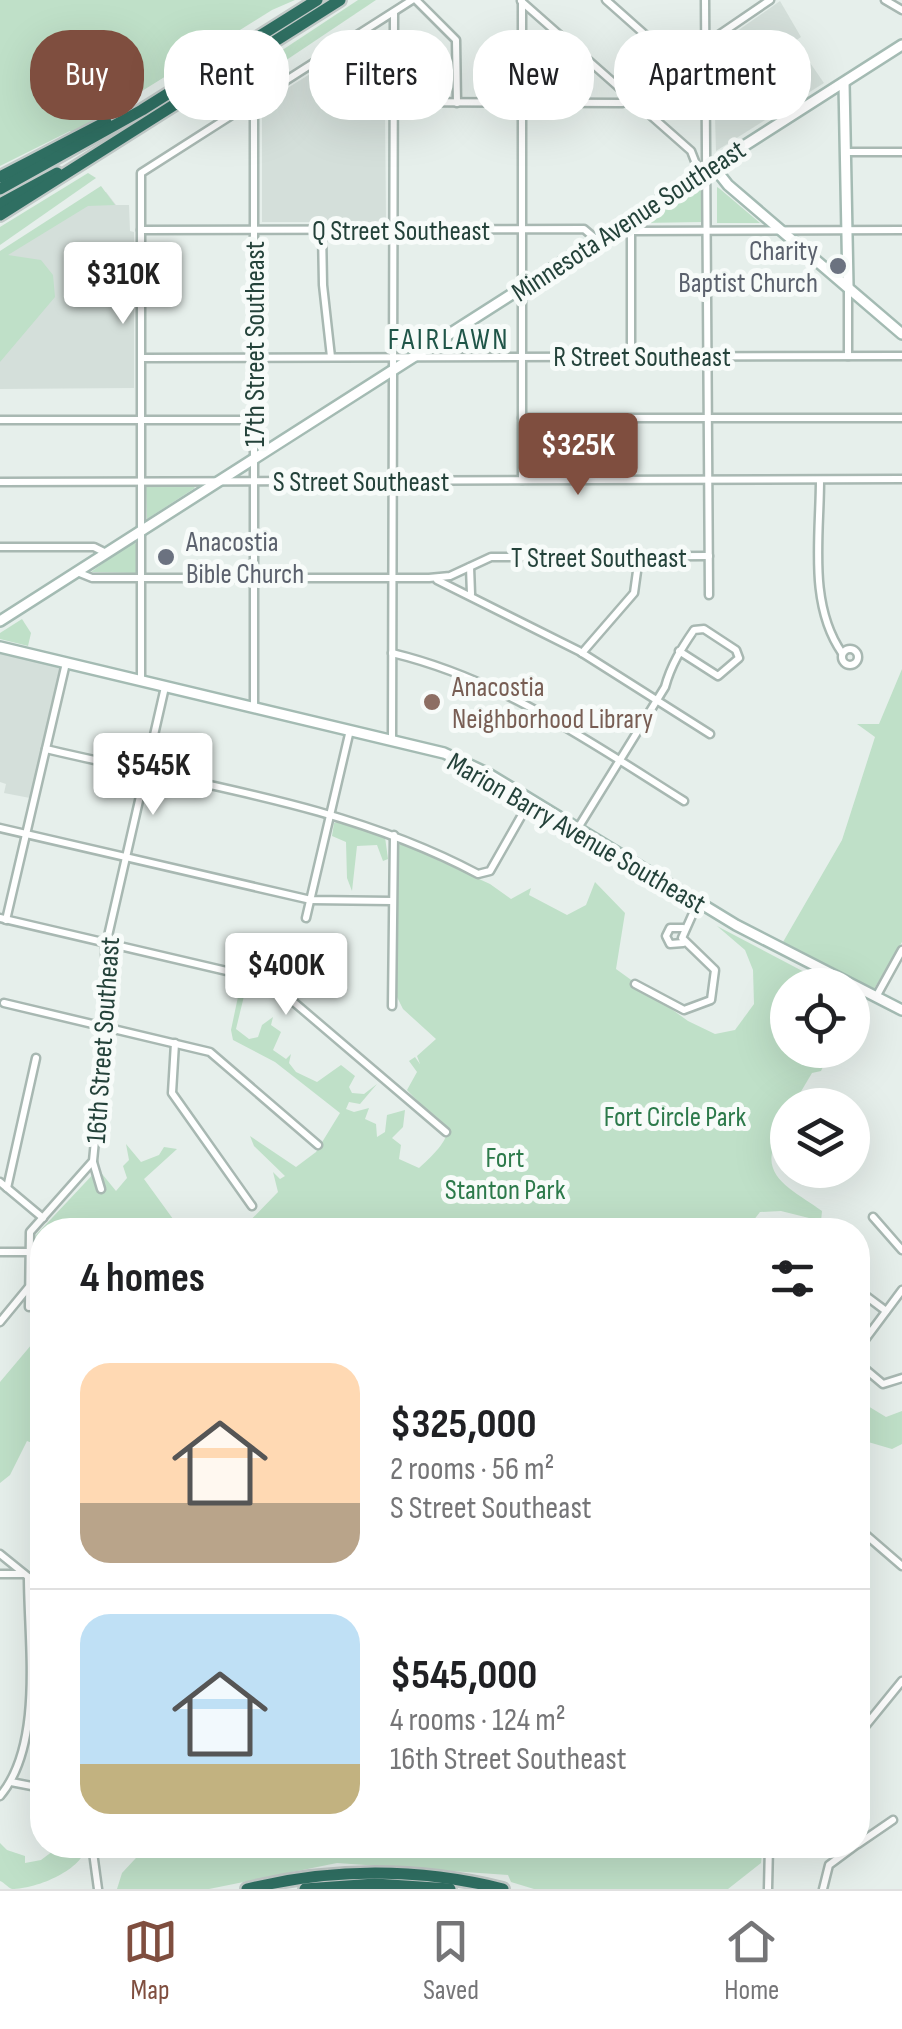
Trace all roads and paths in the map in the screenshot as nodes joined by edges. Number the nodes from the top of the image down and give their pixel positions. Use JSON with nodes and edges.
{"nodes":[{"id":1,"x":317,"y":0,"type":"edge"},
{"id":2,"x":340,"y":0,"type":"edge"},
{"id":3,"x":414,"y":0,"type":"edge"},
{"id":4,"x":606,"y":0,"type":"edge"},
{"id":5,"x":705,"y":0,"type":"edge"},
{"id":6,"x":770,"y":0,"type":"edge"},
{"id":7,"x":885,"y":0,"type":"edge"},
{"id":8,"x":521,"y":1,"type":"edge"},
{"id":9,"x":902,"y":10,"type":"edge"},
{"id":10,"x":394,"y":12,"type":"junction"},
{"id":11,"x":270,"y":30,"type":"edge"},
{"id":12,"x":394,"y":30,"type":"edge"},
{"id":13,"x":521,"y":30,"type":"edge"},
{"id":14,"x":640,"y":30,"type":"edge"},
{"id":15,"x":706,"y":30,"type":"edge"},
{"id":16,"x":726,"y":30,"type":"edge"},
{"id":17,"x":289,"y":33,"type":"edge"},
{"id":18,"x":902,"y":45,"type":"edge"},
{"id":19,"x":289,"y":80,"type":"edge"},
{"id":20,"x":614,"y":82,"type":"edge"},
{"id":21,"x":844,"y":83,"type":"junction"},
{"id":22,"x":164,"y":93,"type":"edge"},
{"id":23,"x":164,"y":95,"type":"edge"},
{"id":24,"x":453,"y":102,"type":"edge"},
{"id":25,"x":457,"y":102,"type":"junction"},
{"id":26,"x":473,"y":102,"type":"edge"},
{"id":27,"x":164,"y":113,"type":"edge"},
{"id":28,"x":164,"y":114,"type":"edge"},
{"id":29,"x":226,"y":120,"type":"edge"},
{"id":30,"x":254,"y":120,"type":"edge"},
{"id":31,"x":393,"y":120,"type":"edge"},
{"id":32,"x":522,"y":120,"type":"edge"},
{"id":33,"x":657,"y":120,"type":"edge"},
{"id":34,"x":707,"y":120,"type":"edge"},
{"id":35,"x":848,"y":152,"type":"junction"},
{"id":36,"x":902,"y":152,"type":"edge"},
{"id":37,"x":707,"y":170,"type":"junction"},
{"id":38,"x":0,"y":177,"type":"edge"},
{"id":39,"x":0,"y":189,"type":"edge"},
{"id":40,"x":0,"y":204,"type":"edge"},
{"id":41,"x":0,"y":214,"type":"edge"},
{"id":42,"x":628,"y":226,"type":"junction"},
{"id":43,"x":142,"y":230,"type":"junction"},
{"id":44,"x":254,"y":230,"type":"junction"},
{"id":45,"x":322,"y":230,"type":"junction"},
{"id":46,"x":393,"y":230,"type":"junction"},
{"id":47,"x":522,"y":230,"type":"junction"},
{"id":48,"x":709,"y":230,"type":"junction"},
{"id":49,"x":780,"y":230,"type":"junction"},
{"id":50,"x":847,"y":230,"type":"junction"},
{"id":51,"x":902,"y":230,"type":"edge"},
{"id":52,"x":596,"y":240,"type":"junction"},
{"id":53,"x":848,"y":286,"type":"junction"},
{"id":54,"x":522,"y":288,"type":"junction"},
{"id":55,"x":902,"y":334,"type":"edge"},
{"id":56,"x":331,"y":356,"type":"junction"},
{"id":57,"x":393,"y":356,"type":"junction"},
{"id":58,"x":414,"y":356,"type":"junction"},
{"id":59,"x":522,"y":356,"type":"junction"},
{"id":60,"x":631,"y":356,"type":"junction"},
{"id":61,"x":709,"y":356,"type":"junction"},
{"id":62,"x":848,"y":356,"type":"junction"},
{"id":63,"x":902,"y":356,"type":"edge"},
{"id":64,"x":254,"y":357,"type":"junction"},
{"id":65,"x":142,"y":358,"type":"junction"},
{"id":66,"x":393,"y":371,"type":"junction"},
{"id":67,"x":522,"y":418,"type":"junction"},
{"id":68,"x":709,"y":418,"type":"junction"},
{"id":69,"x":902,"y":418,"type":"edge"},
{"id":70,"x":0,"y":420,"type":"edge"},
{"id":71,"x":142,"y":420,"type":"junction"},
{"id":72,"x":254,"y":420,"type":"junction"},
{"id":73,"x":254,"y":459,"type":"junction"},
{"id":74,"x":522,"y":480,"type":"junction"},
{"id":75,"x":708,"y":480,"type":"junction"},
{"id":76,"x":820,"y":480,"type":"junction"},
{"id":77,"x":902,"y":480,"type":"edge"},
{"id":78,"x":218,"y":481,"type":"junction"},
{"id":79,"x":254,"y":481,"type":"junction"},
{"id":80,"x":393,"y":481,"type":"junction"},
{"id":81,"x":0,"y":482,"type":"edge"},
{"id":82,"x":141,"y":482,"type":"junction"},
{"id":83,"x":141,"y":530,"type":"junction"},
{"id":84,"x":0,"y":547,"type":"edge"},
{"id":85,"x":106,"y":553,"type":"junction"},
{"id":86,"x":639,"y":556,"type":"junction"},
{"id":87,"x":708,"y":556,"type":"junction"},
{"id":88,"x":471,"y":565,"type":"junction"},
{"id":89,"x":77,"y":572,"type":"junction"},
{"id":90,"x":141,"y":578,"type":"junction"},
{"id":91,"x":254,"y":578,"type":"junction"},
{"id":92,"x":392,"y":578,"type":"junction"},
{"id":93,"x":429,"y":578,"type":"junction"},
{"id":94,"x":471,"y":595,"type":"junction"},
{"id":95,"x":708,"y":595,"type":"dead end"},
{"id":96,"x":0,"y":621,"type":"edge"},
{"id":97,"x":0,"y":647,"type":"edge"},
{"id":98,"x":680,"y":652,"type":"junction"},
{"id":99,"x":392,"y":653,"type":"junction"},
{"id":100,"x":582,"y":653,"type":"junction"},
{"id":101,"x":842,"y":653,"type":"dead end"},
{"id":102,"x":66,"y":662,"type":"junction"},
{"id":103,"x":141,"y":680,"type":"junction"},
{"id":104,"x":166,"y":686,"type":"junction"},
{"id":105,"x":657,"y":701,"type":"junction"},
{"id":106,"x":254,"y":706,"type":"junction"},
{"id":107,"x":351,"y":728,"type":"junction"},
{"id":108,"x":710,"y":734,"type":"dead end"},
{"id":109,"x":392,"y":738,"type":"junction"},
{"id":110,"x":46,"y":749,"type":"junction"},
{"id":111,"x":620,"y":761,"type":"junction"},
{"id":112,"x":146,"y":772,"type":"junction"},
{"id":113,"x":530,"y":799,"type":"junction"},
{"id":114,"x":684,"y":801,"type":"dead end"},
{"id":115,"x":330,"y":814,"type":"junction"},
{"id":116,"x":0,"y":828,"type":"edge"},
{"id":117,"x":578,"y":828,"type":"junction"},
{"id":118,"x":26,"y":834,"type":"junction"},
{"id":119,"x":394,"y":835,"type":"junction"},
{"id":120,"x":126,"y":857,"type":"junction"},
{"id":121,"x":311,"y":900,"type":"junction"},
{"id":122,"x":392,"y":901,"type":"junction"},
{"id":123,"x":698,"y":902,"type":"junction"},
{"id":124,"x":306,"y":918,"type":"dead end"},
{"id":125,"x":3,"y":919,"type":"edge"},
{"id":126,"x":683,"y":928,"type":"junction"},
{"id":127,"x":683,"y":942,"type":"junction"},
{"id":128,"x":106,"y":943,"type":"junction"},
{"id":129,"x":902,"y":950,"type":"edge"},
{"id":130,"x":635,"y":984,"type":"dead end"},
{"id":131,"x":876,"y":997,"type":"junction"},
{"id":132,"x":4,"y":1002,"type":"dead end"},
{"id":133,"x":392,"y":1006,"type":"dead end"},
{"id":134,"x":902,"y":1010,"type":"edge"},
{"id":135,"x":106,"y":1027,"type":"junction"},
{"id":136,"x":175,"y":1043,"type":"junction"},
{"id":137,"x":36,"y":1058,"type":"dead end"},
{"id":138,"x":446,"y":1132,"type":"dead end"},
{"id":139,"x":318,"y":1145,"type":"dead end"},
{"id":140,"x":93,"y":1161,"type":"junction"},
{"id":141,"x":4,"y":1185,"type":"edge"},
{"id":142,"x":101,"y":1189,"type":"dead end"},
{"id":143,"x":252,"y":1206,"type":"dead end"},
{"id":144,"x":872,"y":1217,"type":"dead end"},
{"id":145,"x":42,"y":1218,"type":"joint"},
{"id":146,"x":30,"y":1232,"type":"edge"},
{"id":147,"x":901,"y":1246,"type":"edge"},
{"id":148,"x":0,"y":1252,"type":"edge"},
{"id":149,"x":29,"y":1252,"type":"junction"},
{"id":150,"x":29,"y":1287,"type":"junction"},
{"id":151,"x":902,"y":1290,"type":"edge"},
{"id":152,"x":870,"y":1299,"type":"edge"},
{"id":153,"x":30,"y":1307,"type":"dead end"},
{"id":154,"x":886,"y":1312,"type":"junction"},
{"id":155,"x":0,"y":1322,"type":"edge"},
{"id":156,"x":870,"y":1332,"type":"edge"},
{"id":157,"x":870,"y":1373,"type":"edge"},
{"id":158,"x":902,"y":1378,"type":"edge"},
{"id":159,"x":870,"y":1538,"type":"edge"},
{"id":160,"x":0,"y":1554,"type":"edge"},
{"id":161,"x":902,"y":1566,"type":"edge"},
{"id":162,"x":0,"y":1574,"type":"edge"},
{"id":163,"x":27,"y":1575,"type":"junction"},
{"id":164,"x":30,"y":1578,"type":"edge"},
{"id":165,"x":902,"y":1681,"type":"edge"},
{"id":166,"x":870,"y":1720,"type":"edge"},
{"id":167,"x":11,"y":1782,"type":"junction"},
{"id":168,"x":30,"y":1786,"type":"edge"},
{"id":169,"x":0,"y":1796,"type":"edge"},
{"id":170,"x":893,"y":1820,"type":"dead end"},
{"id":171,"x":870,"y":1835,"type":"edge"},
{"id":172,"x":94,"y":1858,"type":"edge"},
{"id":173,"x":769,"y":1858,"type":"edge"},
{"id":174,"x":838,"y":1858,"type":"edge"},
{"id":175,"x":98,"y":1889,"type":"edge"},
{"id":176,"x":247,"y":1889,"type":"edge"},
{"id":177,"x":305,"y":1889,"type":"edge"},
{"id":178,"x":450,"y":1889,"type":"edge"},
{"id":179,"x":503,"y":1889,"type":"edge"},
{"id":180,"x":768,"y":1889,"type":"edge"},
{"id":181,"x":823,"y":1889,"type":"edge"}],
"edges":[{"from":1,"to":11,"type":"highway"},
{"from":2,"to":17,"type":"highway"},
{"from":3,"to":10,"type":"street"},
{"from":3,"to":25,"type":"street"},
{"from":4,"to":14,"type":"street"},
{"from":5,"to":15,"type":"street"},
{"from":6,"to":16,"type":"street"},
{"from":7,"to":9,"type":"street"},
{"from":8,"to":13,"type":"street"},
{"from":8,"to":20,"type":"street"},
{"from":10,"to":12,"type":"street"},
{"from":10,"to":19,"type":"street"},
{"from":18,"to":21,"type":"main road","name":"Minnesota Avenue Southeast"},
{"from":21,"to":35,"type":"main road"},
{"from":21,"to":37,"type":"main road","name":"Minnesota Avenue Southeast"},
{"from":22,"to":38,"type":"highway"},
{"from":23,"to":39,"type":"highway"},
{"from":24,"to":25,"type":"street"},
{"from":25,"to":26,"type":"street"},
{"from":27,"to":40,"type":"highway"},
{"from":28,"to":41,"type":"highway"},
{"from":29,"to":43,"type":"street"},
{"from":30,"to":44,"type":"street","name":"17th Street Southeast"},
{"from":31,"to":46,"type":"street"},
{"from":32,"to":47,"type":"street"},
{"from":33,"to":37,"type":"street"},
{"from":34,"to":37,"type":"street"},
{"from":35,"to":36,"type":"street"},
{"from":35,"to":50,"type":"main road"},
{"from":37,"to":42,"type":"main road","name":"Minnesota Avenue Southeast"},
{"from":37,"to":48,"type":"street"},
{"from":37,"to":49,"type":"main road"},
{"from":42,"to":48,"type":"street"},
{"from":42,"to":52,"type":"main road","name":"Minnesota Avenue Southeast"},
{"from":42,"to":60,"type":"street"},
{"from":43,"to":44,"type":"street","name":"Q Street Southeast"},
{"from":43,"to":65,"type":"street"},
{"from":44,"to":45,"type":"street","name":"Q Street Southeast"},
{"from":44,"to":64,"type":"street","name":"17th Street Southeast"},
{"from":45,"to":46,"type":"street","name":"Q Street Southeast"},
{"from":45,"to":56,"type":"street"},
{"from":46,"to":47,"type":"street","name":"Q Street Southeast"},
{"from":46,"to":57,"type":"street"},
{"from":47,"to":52,"type":"street","name":"Q Street Southeast"},
{"from":47,"to":54,"type":"street"},
{"from":48,"to":49,"type":"street"},
{"from":48,"to":61,"type":"street"},
{"from":49,"to":50,"type":"street"},
{"from":49,"to":53,"type":"main road"},
{"from":50,"to":51,"type":"street"},
{"from":50,"to":53,"type":"main road"},
{"from":52,"to":54,"type":"main road","name":"Minnesota Avenue Southeast"},
{"from":53,"to":55,"type":"main road"},
{"from":53,"to":62,"type":"street"},
{"from":54,"to":58,"type":"main road","name":"Minnesota Avenue Southeast"},
{"from":54,"to":59,"type":"street"},
{"from":56,"to":57,"type":"street","name":"R Street Southeast"},
{"from":56,"to":64,"type":"street","name":"R Street Southeast"},
{"from":57,"to":58,"type":"street","name":"R Street Southeast"},
{"from":57,"to":66,"type":"street"},
{"from":58,"to":59,"type":"street","name":"R Street Southeast"},
{"from":58,"to":66,"type":"main road","name":"Minnesota Avenue Southeast"},
{"from":59,"to":60,"type":"street","name":"R Street Southeast"},
{"from":59,"to":67,"type":"street"},
{"from":60,"to":61,"type":"street","name":"R Street Southeast"},
{"from":61,"to":62,"type":"street","name":"R Street Southeast"},
{"from":61,"to":68,"type":"street"},
{"from":62,"to":63,"type":"street","name":"R Street Southeast"},
{"from":64,"to":65,"type":"street","name":"R Street Southeast"},
{"from":64,"to":72,"type":"street","name":"17th Street Southeast"},
{"from":65,"to":71,"type":"street"},
{"from":66,"to":73,"type":"main road","name":"Minnesota Avenue Southeast"},
{"from":66,"to":80,"type":"street"},
{"from":67,"to":68,"type":"street"},
{"from":67,"to":74,"type":"street"},
{"from":68,"to":69,"type":"street"},
{"from":68,"to":75,"type":"street"},
{"from":70,"to":71,"type":"street"},
{"from":71,"to":72,"type":"street"},
{"from":71,"to":82,"type":"street"},
{"from":72,"to":73,"type":"street","name":"17th Street Southeast"},
{"from":73,"to":78,"type":"main road","name":"Minnesota Avenue Southeast"},
{"from":73,"to":79,"type":"street","name":"17th Street Southeast"},
{"from":74,"to":75,"type":"street","name":"S Street Southeast"},
{"from":74,"to":80,"type":"street","name":"S Street Southeast"},
{"from":75,"to":76,"type":"street","name":"S Street Southeast"},
{"from":75,"to":87,"type":"street"},
{"from":76,"to":77,"type":"street","name":"S Street Southeast"},
{"from":76,"to":101,"type":"street"},
{"from":78,"to":79,"type":"street","name":"S Street Southeast"},
{"from":78,"to":82,"type":"street","name":"S Street Southeast"},
{"from":78,"to":83,"type":"main road","name":"Minnesota Avenue Southeast"},
{"from":79,"to":80,"type":"street","name":"S Street Southeast"},
{"from":79,"to":91,"type":"street","name":"17th Street Southeast"},
{"from":80,"to":92,"type":"street"},
{"from":81,"to":82,"type":"street","name":"S Street Southeast"},
{"from":82,"to":83,"type":"street"},
{"from":83,"to":85,"type":"main road","name":"Minnesota Avenue Southeast"},
{"from":83,"to":90,"type":"street"},
{"from":84,"to":85,"type":"street"},
{"from":85,"to":89,"type":"main road","name":"Minnesota Avenue Southeast"},
{"from":86,"to":87,"type":"street","name":"T Street Southeast"},
{"from":86,"to":88,"type":"street","name":"T Street Southeast"},
{"from":86,"to":100,"type":"street"},
{"from":87,"to":95,"type":"street"},
{"from":88,"to":93,"type":"street","name":"T Street Southeast"},
{"from":88,"to":94,"type":"street"},
{"from":89,"to":90,"type":"street","name":"T Street Southeast"},
{"from":89,"to":96,"type":"main road","name":"Minnesota Avenue Southeast"},
{"from":90,"to":91,"type":"street","name":"T Street Southeast"},
{"from":90,"to":103,"type":"street"},
{"from":91,"to":92,"type":"street","name":"T Street Southeast"},
{"from":91,"to":106,"type":"street","name":"17th Street Southeast"},
{"from":92,"to":93,"type":"street","name":"T Street Southeast"},
{"from":92,"to":99,"type":"street"},
{"from":93,"to":94,"type":"street"},
{"from":94,"to":100,"type":"street"},
{"from":97,"to":102,"type":"main road","name":"Marion Barry Avenue Southeast"},
{"from":98,"to":98,"type":"street"},
{"from":98,"to":105,"type":"street"},
{"from":99,"to":109,"type":"street"},
{"from":99,"to":111,"type":"street"},
{"from":100,"to":105,"type":"street"},
{"from":102,"to":103,"type":"main road","name":"Marion Barry Avenue Southeast"},
{"from":102,"to":110,"type":"street"},
{"from":103,"to":104,"type":"main road","name":"Marion Barry Avenue Southeast"},
{"from":104,"to":106,"type":"main road","name":"Marion Barry Avenue Southeast"},
{"from":104,"to":112,"type":"street","name":"16th Street Southeast"},
{"from":105,"to":108,"type":"street"},
{"from":105,"to":111,"type":"street"},
{"from":106,"to":107,"type":"main road","name":"Marion Barry Avenue Southeast"},
{"from":107,"to":109,"type":"main road","name":"Marion Barry Avenue Southeast"},
{"from":107,"to":115,"type":"street"},
{"from":109,"to":113,"type":"main road","name":"Marion Barry Avenue Southeast"},
{"from":110,"to":112,"type":"street"},
{"from":110,"to":118,"type":"street"},
{"from":111,"to":114,"type":"street"},
{"from":111,"to":117,"type":"street"},
{"from":112,"to":115,"type":"street"},
{"from":112,"to":120,"type":"street","name":"16th Street Southeast"},
{"from":113,"to":117,"type":"main road","name":"Marion Barry Avenue Southeast"},
{"from":113,"to":119,"type":"street"},
{"from":115,"to":119,"type":"street"},
{"from":115,"to":121,"type":"street"},
{"from":116,"to":118,"type":"street"},
{"from":117,"to":123,"type":"main road","name":"Marion Barry Avenue Southeast"},
{"from":118,"to":120,"type":"street"},
{"from":118,"to":125,"type":"street"},
{"from":119,"to":122,"type":"street"},
{"from":120,"to":121,"type":"street"},
{"from":120,"to":128,"type":"street","name":"16th Street Southeast"},
{"from":121,"to":122,"type":"street"},
{"from":121,"to":124,"type":"street"},
{"from":122,"to":133,"type":"street"},
{"from":123,"to":126,"type":"street"},
{"from":123,"to":131,"type":"main road","name":"Marion Barry Avenue Southeast"},
{"from":125,"to":128,"type":"street"},
{"from":126,"to":127,"type":"street"},
{"from":126,"to":127,"type":"street"},
{"from":127,"to":130,"type":"street"},
{"from":128,"to":135,"type":"street","name":"16th Street Southeast"},
{"from":128,"to":138,"type":"street"},
{"from":129,"to":131,"type":"street"},
{"from":131,"to":134,"type":"main road","name":"Marion Barry Avenue Southeast"},
{"from":132,"to":135,"type":"street"},
{"from":135,"to":136,"type":"street"},
{"from":135,"to":140,"type":"street","name":"16th Street Southeast"},
{"from":136,"to":139,"type":"street"},
{"from":136,"to":143,"type":"street"},
{"from":137,"to":141,"type":"street"},
{"from":140,"to":142,"type":"street","name":"16th Street Southeast"},
{"from":140,"to":145,"type":"street","name":"16th Street Southeast"},
{"from":141,"to":145,"type":"street"},
{"from":144,"to":147,"type":"street"},
{"from":146,"to":149,"type":"street"},
{"from":148,"to":149,"type":"street"},
{"from":149,"to":150,"type":"street"},
{"from":150,"to":153,"type":"street"},
{"from":150,"to":155,"type":"street"},
{"from":151,"to":154,"type":"street"},
{"from":152,"to":154,"type":"street"},
{"from":154,"to":156,"type":"street"},
{"from":157,"to":158,"type":"street"},
{"from":159,"to":161,"type":"street"},
{"from":160,"to":163,"type":"street"},
{"from":162,"to":163,"type":"street"},
{"from":163,"to":164,"type":"street"},
{"from":163,"to":167,"type":"street"},
{"from":165,"to":166,"type":"street"},
{"from":167,"to":168,"type":"street"},
{"from":167,"to":169,"type":"street"},
{"from":170,"to":171,"type":"street"},
{"from":172,"to":175,"type":"street"},
{"from":173,"to":180,"type":"street"},
{"from":174,"to":181,"type":"street"},
{"from":176,"to":179,"type":"highway"},
{"from":177,"to":178,"type":"highway"}]}
